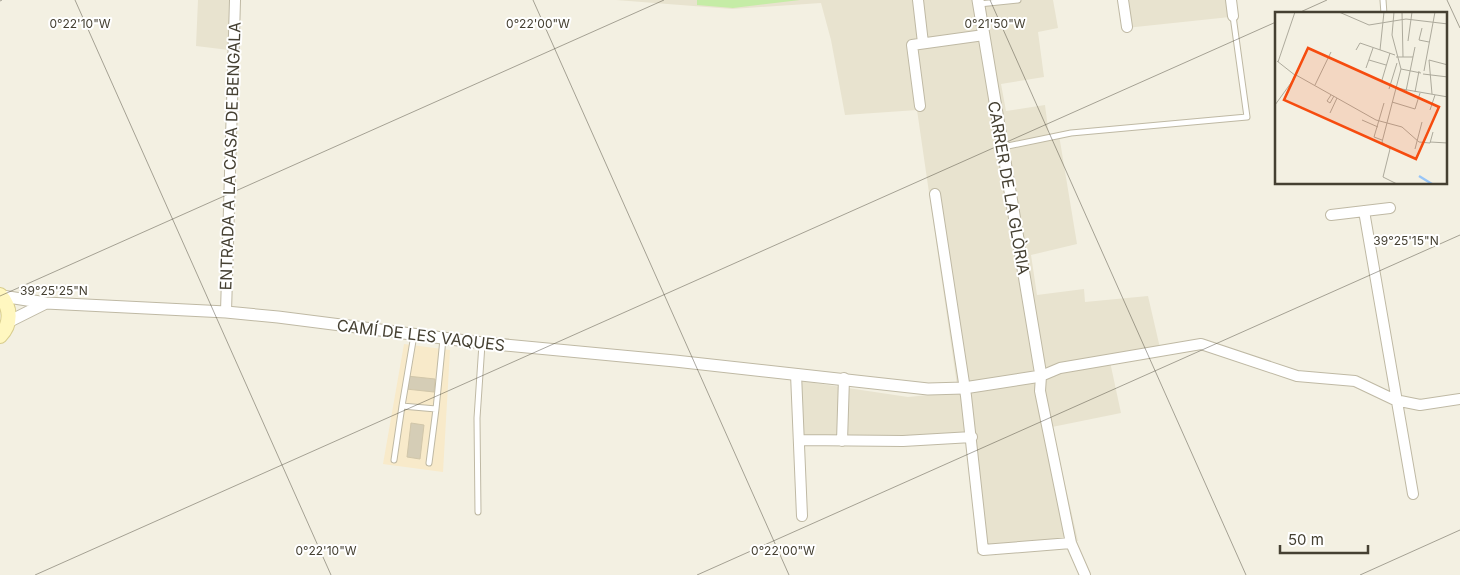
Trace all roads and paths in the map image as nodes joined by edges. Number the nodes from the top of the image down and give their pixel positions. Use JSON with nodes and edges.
{"nodes":[{"id":1,"x":235,"y":0,"type":"edge"},
{"id":2,"x":918,"y":0,"type":"edge"},
{"id":3,"x":1018,"y":0,"type":"edge"},
{"id":4,"x":1123,"y":0,"type":"edge"},
{"id":5,"x":1230,"y":0,"type":"edge"},
{"id":6,"x":978,"y":2,"type":"edge"},
{"id":7,"x":1233,"y":16,"type":"joint"},
{"id":8,"x":1127,"y":27,"type":"dead end"},
{"id":9,"x":984,"y":35,"type":"junction"},
{"id":10,"x":917,"y":44,"type":"junction"},
{"id":11,"x":920,"y":106,"type":"dead end"},
{"id":12,"x":1003,"y":148,"type":"junction"},
{"id":13,"x":935,"y":194,"type":"dead end"},
{"id":14,"x":1390,"y":208,"type":"dead end"},
{"id":15,"x":1364,"y":212,"type":"junction"},
{"id":16,"x":1331,"y":215,"type":"dead end"},
{"id":17,"x":1,"y":295,"type":"edge"},
{"id":18,"x":46,"y":303,"type":"junction"},
{"id":19,"x":226,"y":312,"type":"junction"},
{"id":20,"x":8,"y":322,"type":"junction"},
{"id":21,"x":414,"y":335,"type":"junction"},
{"id":22,"x":0,"y":336,"type":"edge"},
{"id":23,"x":443,"y":338,"type":"junction"},
{"id":24,"x":482,"y":343,"type":"junction"},
{"id":25,"x":796,"y":374,"type":"junction"},
{"id":26,"x":1041,"y":376,"type":"junction"},
{"id":27,"x":844,"y":378,"type":"junction"},
{"id":28,"x":964,"y":388,"type":"junction"},
{"id":29,"x":1460,"y":399,"type":"edge"},
{"id":30,"x":1395,"y":400,"type":"junction"},
{"id":31,"x":402,"y":406,"type":"junction"},
{"id":32,"x":436,"y":409,"type":"junction"},
{"id":33,"x":972,"y":437,"type":"junction"},
{"id":34,"x":800,"y":440,"type":"junction"},
{"id":35,"x":842,"y":441,"type":"junction"},
{"id":36,"x":394,"y":460,"type":"dead end"},
{"id":37,"x":430,"y":463,"type":"dead end"},
{"id":38,"x":1413,"y":494,"type":"dead end"},
{"id":39,"x":478,"y":512,"type":"dead end"},
{"id":40,"x":802,"y":516,"type":"dead end"},
{"id":41,"x":1071,"y":543,"type":"junction"},
{"id":42,"x":1085,"y":575,"type":"edge"}],
"edges":[{"from":1,"to":19,"type":"street","name":"ENTRADA A LA CASA DE BENGALA"},
{"from":2,"to":10,"type":"street"},
{"from":3,"to":6,"type":"lane"},
{"from":4,"to":8,"type":"street"},
{"from":5,"to":7,"type":"street"},
{"from":6,"to":9,"type":"street","name":"CARRER DE LA GLÒRIA"},
{"from":7,"to":12,"type":"lane"},
{"from":9,"to":10,"type":"street"},
{"from":9,"to":12,"type":"street","name":"CARRER DE LA GLÒRIA"},
{"from":10,"to":11,"type":"street"},
{"from":12,"to":26,"type":"street","name":"CARRER DE LA GLÒRIA"},
{"from":13,"to":28,"type":"street"},
{"from":14,"to":15,"type":"street"},
{"from":15,"to":16,"type":"street"},
{"from":15,"to":30,"type":"street"},
{"from":17,"to":18,"type":"street","name":"CAMÍ DE LES VAQUES"},
{"from":17,"to":20,"type":"main road"},
{"from":18,"to":19,"type":"street","name":"CAMÍ DE LES VAQUES"},
{"from":18,"to":20,"type":"street","name":"CAMÍ DE LES VAQUES"},
{"from":19,"to":21,"type":"street","name":"CAMÍ DE LES VAQUES"},
{"from":20,"to":22,"type":"main road"},
{"from":21,"to":23,"type":"street","name":"CAMÍ DE LES VAQUES"},
{"from":21,"to":31,"type":"lane"},
{"from":23,"to":24,"type":"street","name":"CAMÍ DE LES VAQUES"},
{"from":23,"to":32,"type":"lane"},
{"from":24,"to":25,"type":"street","name":"CAMÍ DE LES VAQUES"},
{"from":24,"to":39,"type":"lane"},
{"from":25,"to":27,"type":"street","name":"CAMÍ DE LES VAQUES"},
{"from":25,"to":34,"type":"street"},
{"from":26,"to":28,"type":"street","name":"CAMÍ DE LES VAQUES"},
{"from":26,"to":30,"type":"street"},
{"from":26,"to":41,"type":"street"},
{"from":27,"to":28,"type":"street","name":"CAMÍ DE LES VAQUES"},
{"from":27,"to":35,"type":"street"},
{"from":28,"to":33,"type":"street"},
{"from":29,"to":30,"type":"street"},
{"from":30,"to":38,"type":"street"},
{"from":31,"to":32,"type":"lane"},
{"from":31,"to":36,"type":"lane"},
{"from":32,"to":37,"type":"lane"},
{"from":33,"to":35,"type":"street"},
{"from":33,"to":41,"type":"street"},
{"from":34,"to":35,"type":"street"},
{"from":34,"to":40,"type":"street"},
{"from":41,"to":42,"type":"street"}]}
